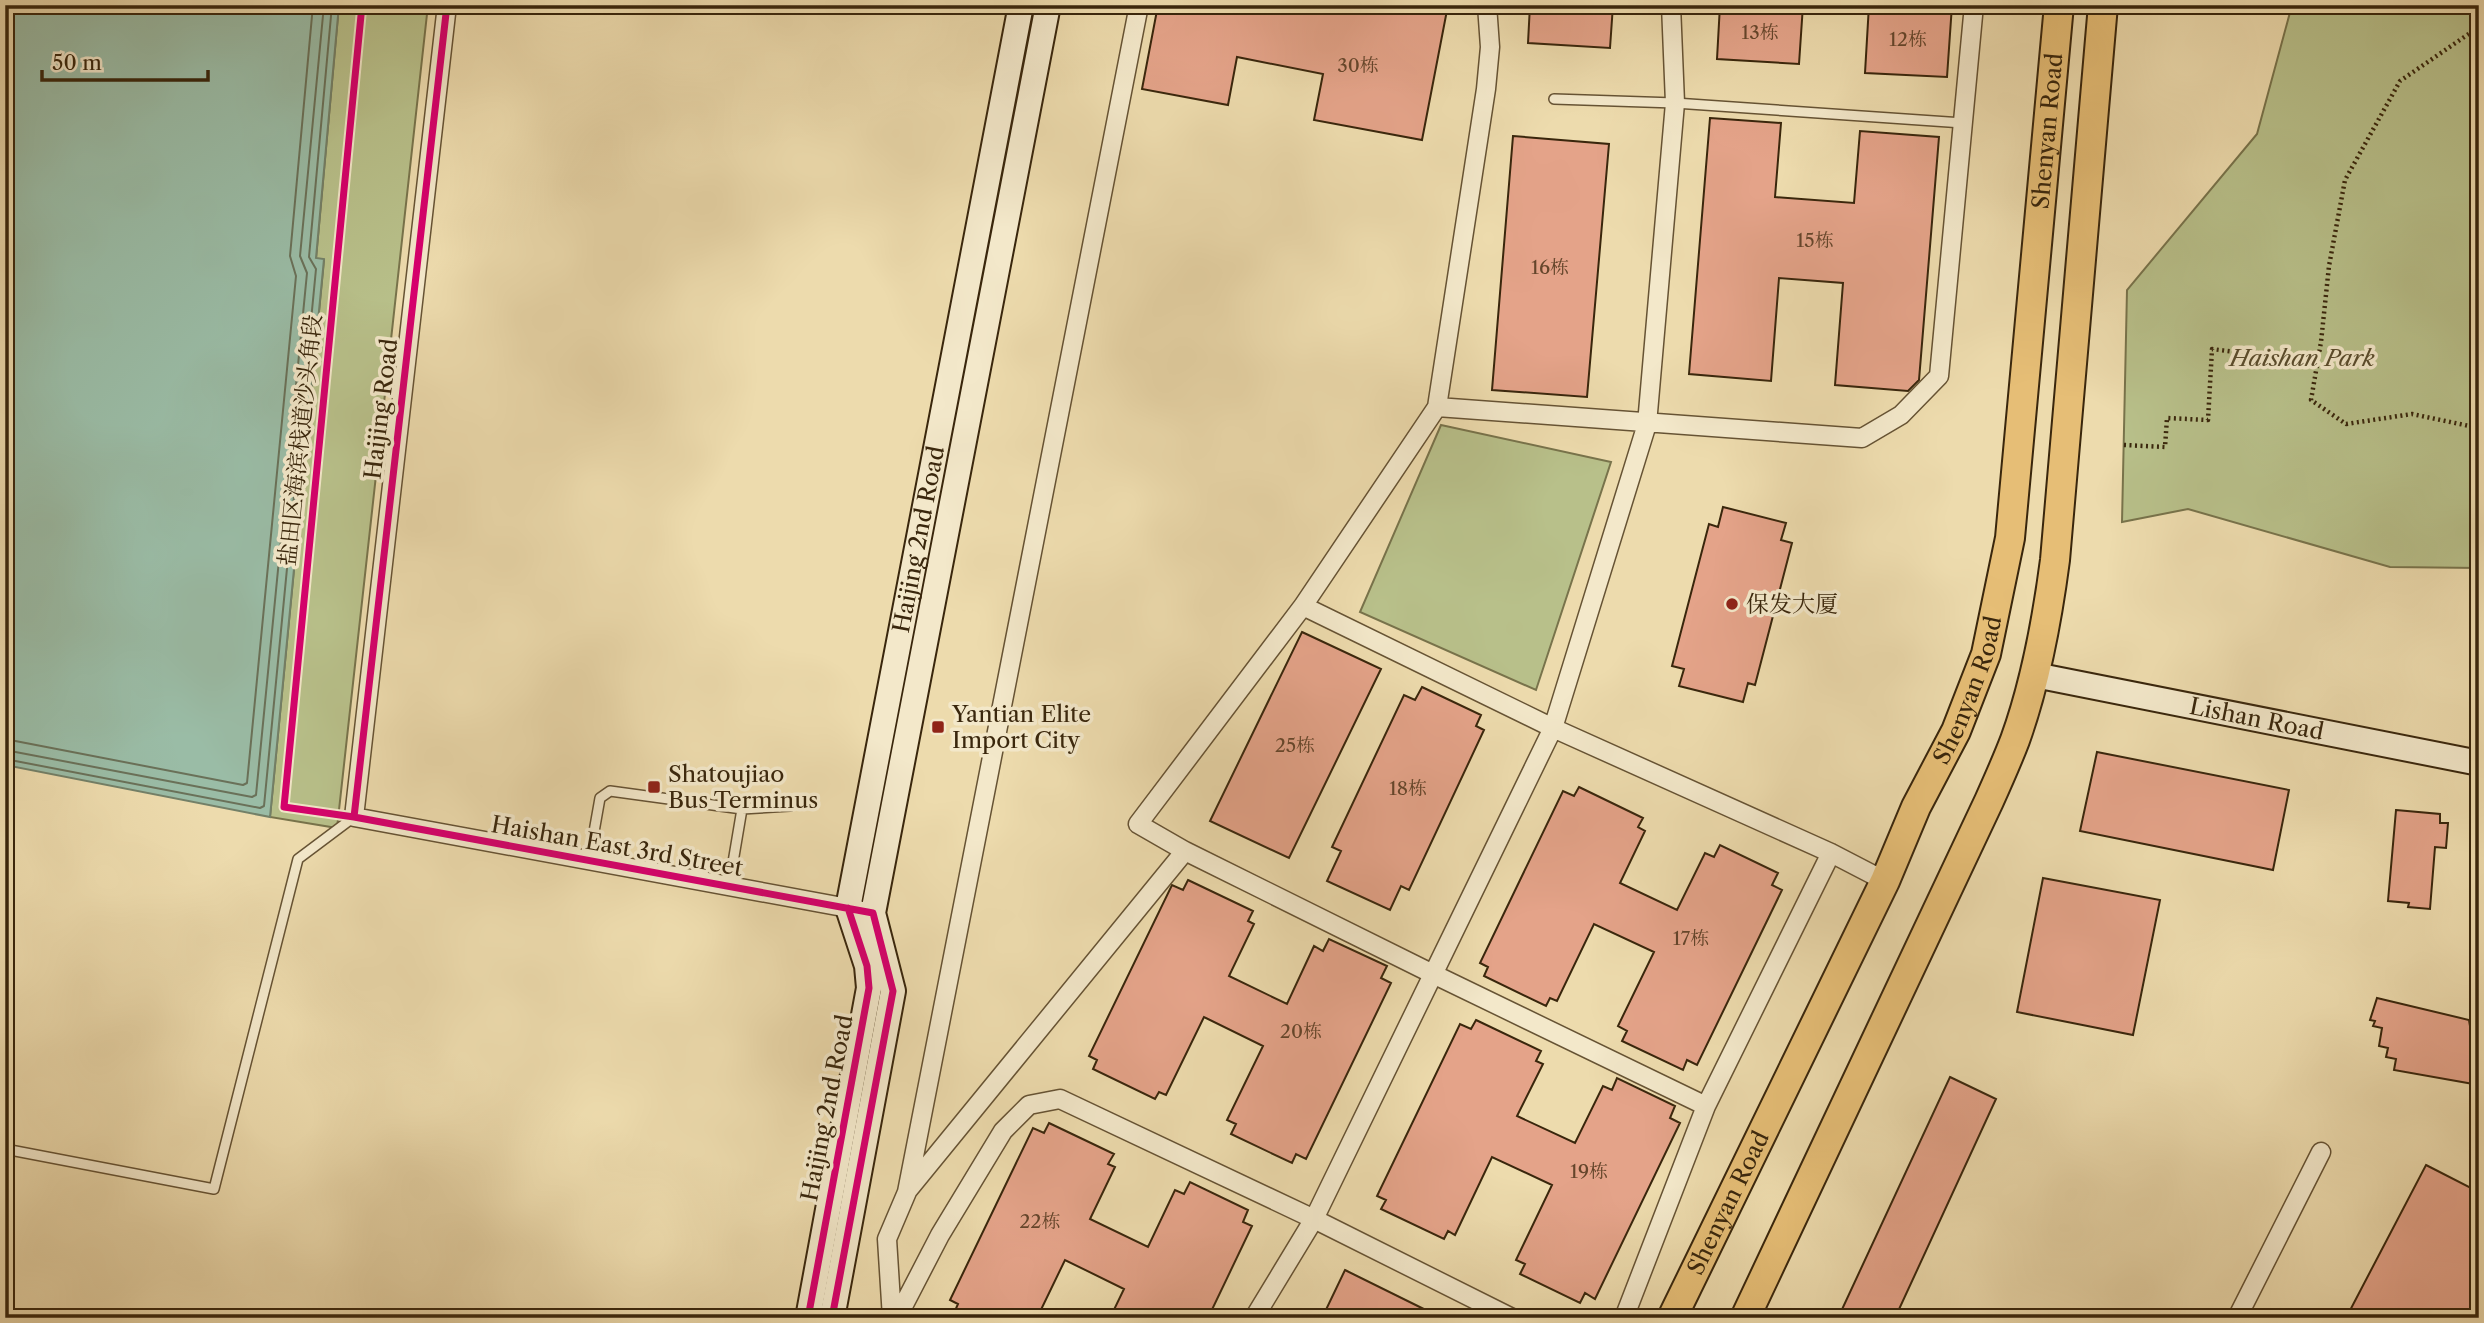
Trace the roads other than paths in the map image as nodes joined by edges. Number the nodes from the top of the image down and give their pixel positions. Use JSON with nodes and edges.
{"nodes":[{"id":1,"x":447,"y":5,"type":"edge"},
{"id":2,"x":1021,"y":5,"type":"edge"},
{"id":3,"x":1048,"y":5,"type":"edge"},
{"id":4,"x":1139,"y":5,"type":"edge"},
{"id":5,"x":1487,"y":5,"type":"edge"},
{"id":6,"x":1671,"y":5,"type":"edge"},
{"id":7,"x":1974,"y":5,"type":"edge"},
{"id":8,"x":2059,"y":5,"type":"edge"},
{"id":9,"x":2103,"y":5,"type":"edge"},
{"id":10,"x":1554,"y":99,"type":"dead end"},
{"id":11,"x":1675,"y":103,"type":"junction"},
{"id":12,"x":1963,"y":123,"type":"junction"},
{"id":13,"x":1437,"y":407,"type":"junction"},
{"id":14,"x":1647,"y":424,"type":"junction"},
{"id":15,"x":1303,"y":606,"type":"junction"},
{"id":16,"x":2035,"y":675,"type":"junction"},
{"id":17,"x":1553,"y":728,"type":"junction"},
{"id":18,"x":2479,"y":763,"type":"edge"},
{"id":19,"x":790,"y":806,"type":"dead end"},
{"id":20,"x":743,"y":809,"type":"junction"},
{"id":21,"x":354,"y":817,"type":"junction"},
{"id":22,"x":1185,"y":851,"type":"junction"},
{"id":23,"x":1831,"y":853,"type":"junction"},
{"id":24,"x":589,"y":860,"type":"junction"},
{"id":25,"x":1885,"y":881,"type":"junction"},
{"id":26,"x":729,"y":886,"type":"junction"},
{"id":27,"x":848,"y":908,"type":"junction"},
{"id":28,"x":873,"y":913,"type":"junction"},
{"id":29,"x":1433,"y":974,"type":"junction"},
{"id":30,"x":1706,"y":1106,"type":"junction"},
{"id":31,"x":5,"y":1149,"type":"edge"},
{"id":32,"x":2321,"y":1152,"type":"dead end"},
{"id":33,"x":907,"y":1192,"type":"junction"},
{"id":34,"x":1314,"y":1219,"type":"junction"},
{"id":35,"x":808,"y":1318,"type":"edge"},
{"id":36,"x":832,"y":1318,"type":"edge"},
{"id":37,"x":892,"y":1318,"type":"edge"},
{"id":38,"x":897,"y":1318,"type":"edge"},
{"id":39,"x":1254,"y":1318,"type":"edge"},
{"id":40,"x":1512,"y":1318,"type":"edge"},
{"id":41,"x":1624,"y":1318,"type":"edge"},
{"id":42,"x":1672,"y":1318,"type":"edge"},
{"id":43,"x":1745,"y":1318,"type":"edge"},
{"id":44,"x":2237,"y":1318,"type":"edge"}],
"edges":[{"from":1,"to":21,"type":"street","name":"Haijing Road"},
{"from":2,"to":27,"type":"street","name":"Haijing 2nd Road"},
{"from":3,"to":28,"type":"street","name":"Haijing 2nd Road"},
{"from":4,"to":33,"type":"street"},
{"from":5,"to":13,"type":"street"},
{"from":6,"to":11,"type":"street"},
{"from":7,"to":12,"type":"street"},
{"from":8,"to":25,"type":"main road","name":"Shenyan Road"},
{"from":9,"to":16,"type":"main road","name":"Shenyan Road"},
{"from":10,"to":11,"type":"lane"},
{"from":11,"to":12,"type":"lane"},
{"from":11,"to":14,"type":"street"},
{"from":12,"to":14,"type":"street"},
{"from":13,"to":14,"type":"street"},
{"from":13,"to":15,"type":"street"},
{"from":14,"to":17,"type":"street"},
{"from":15,"to":17,"type":"street"},
{"from":15,"to":22,"type":"street"},
{"from":16,"to":18,"type":"street","name":"Lishan Road"},
{"from":16,"to":43,"type":"main road","name":"Shenyan Road"},
{"from":17,"to":23,"type":"street"},
{"from":17,"to":29,"type":"street"},
{"from":19,"to":20,"type":"lane"},
{"from":20,"to":24,"type":"lane"},
{"from":20,"to":26,"type":"lane"},
{"from":21,"to":24,"type":"street","name":"Haishan East 3rd Street"},
{"from":21,"to":31,"type":"lane"},
{"from":22,"to":29,"type":"street"},
{"from":22,"to":33,"type":"street"},
{"from":23,"to":25,"type":"street"},
{"from":23,"to":30,"type":"street"},
{"from":24,"to":26,"type":"street","name":"Haishan East 3rd Street"},
{"from":25,"to":42,"type":"main road","name":"Shenyan Road"},
{"from":26,"to":27,"type":"street","name":"Haishan East 3rd Street"},
{"from":27,"to":28,"type":"street","name":"Haishan East 3rd Street"},
{"from":27,"to":35,"type":"street","name":"Haijing 2nd Road"},
{"from":28,"to":36,"type":"street","name":"Haijing 2nd Road"},
{"from":29,"to":30,"type":"street"},
{"from":29,"to":34,"type":"street"},
{"from":30,"to":41,"type":"street"},
{"from":32,"to":44,"type":"street"},
{"from":33,"to":37,"type":"street"},
{"from":34,"to":38,"type":"street"},
{"from":34,"to":39,"type":"street"},
{"from":34,"to":40,"type":"street"}]}
